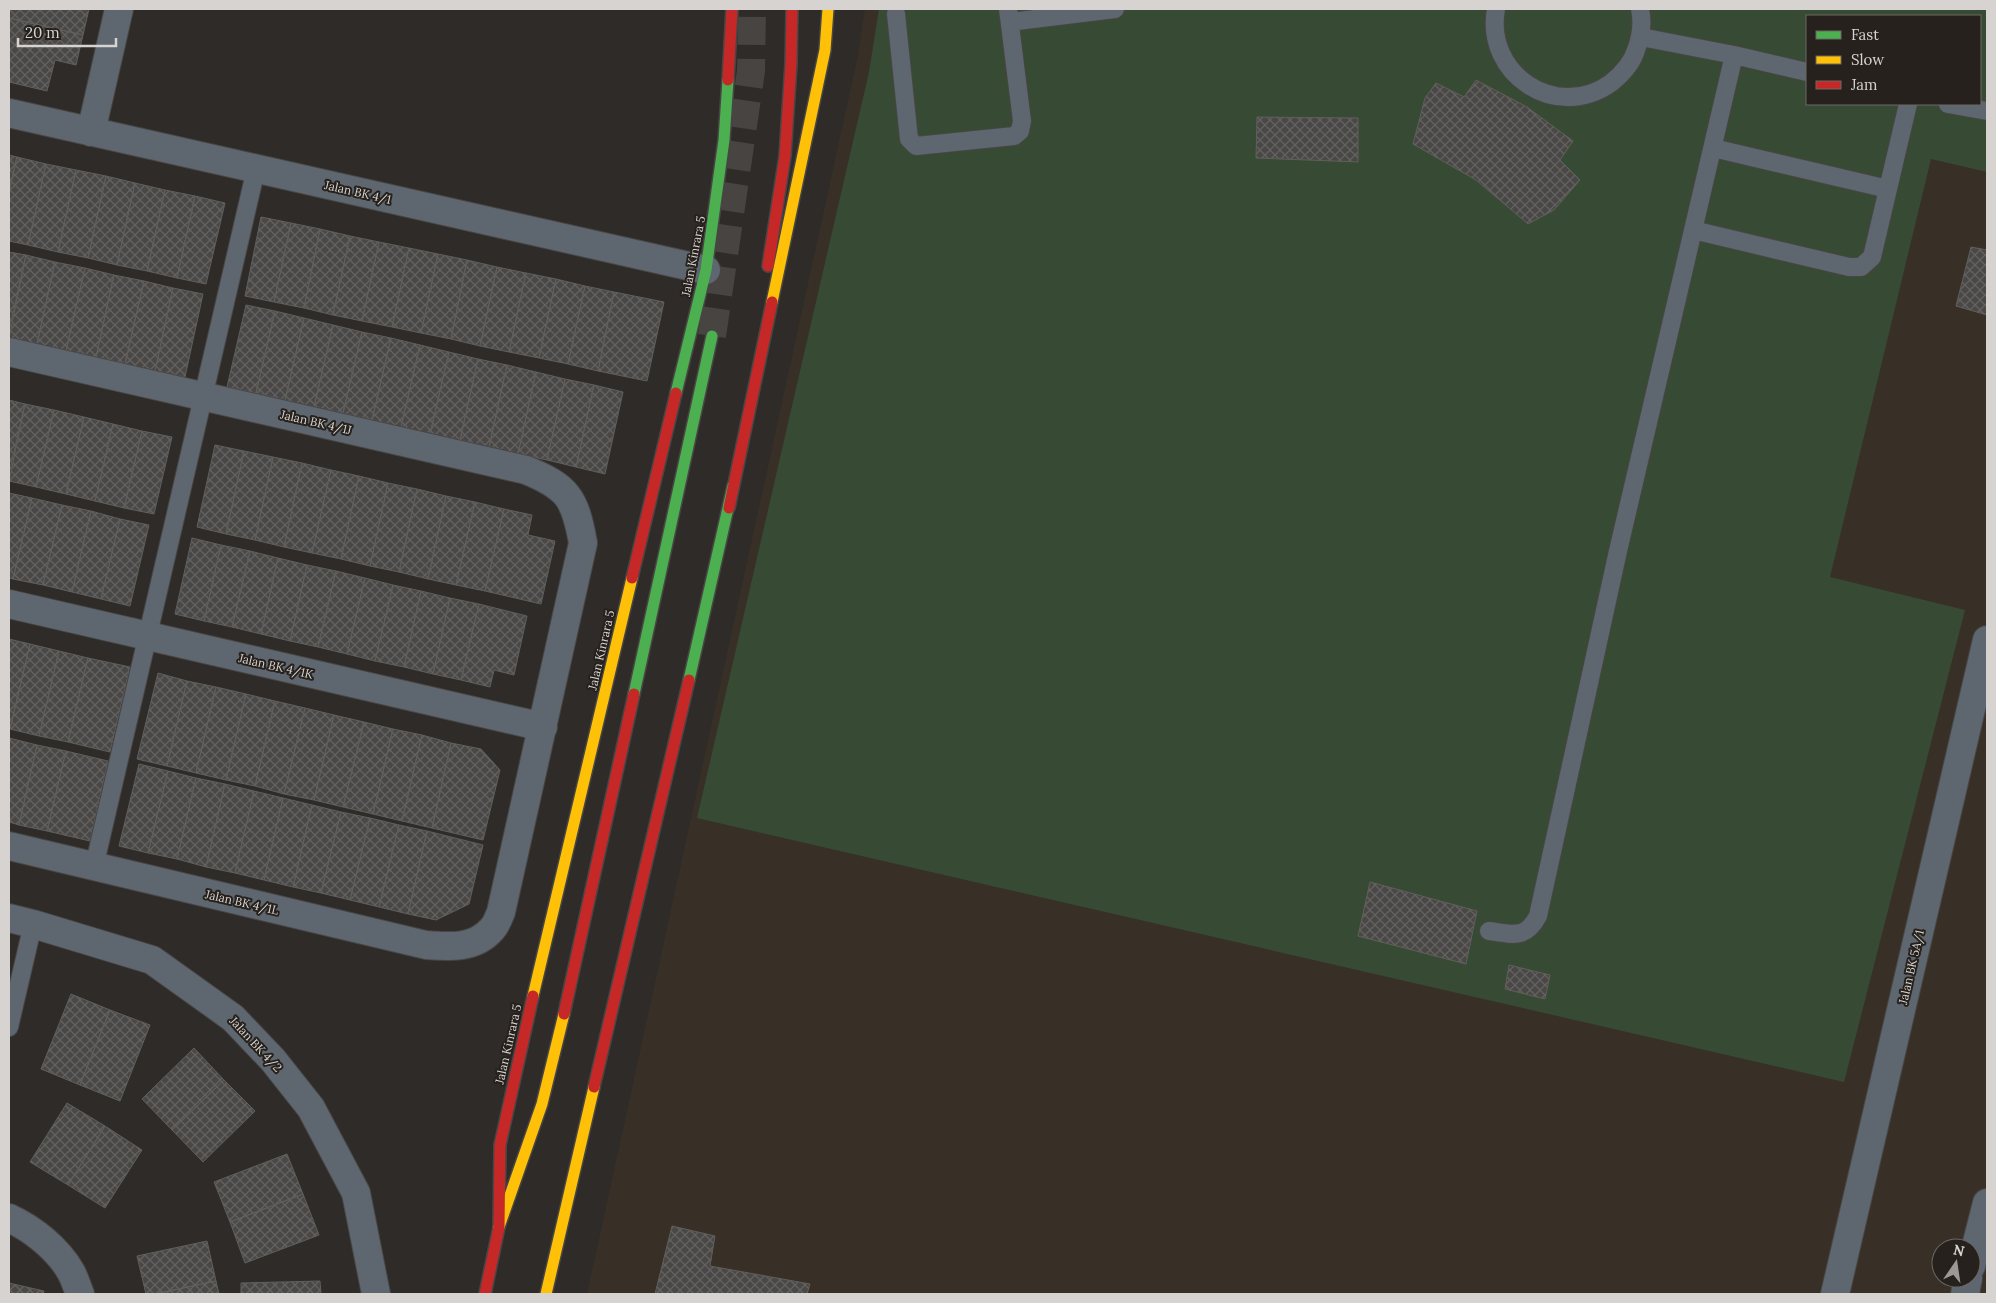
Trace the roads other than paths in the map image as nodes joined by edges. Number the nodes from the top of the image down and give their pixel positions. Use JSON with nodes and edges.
{"nodes":[{"id":1,"x":119,"y":9,"type":"edge"},
{"id":2,"x":732,"y":9,"type":"edge"},
{"id":3,"x":792,"y":9,"type":"edge"},
{"id":4,"x":828,"y":9,"type":"edge"},
{"id":5,"x":1115,"y":9,"type":"edge"},
{"id":6,"x":1496,"y":9,"type":"edge"},
{"id":7,"x":1640,"y":9,"type":"edge"},
{"id":8,"x":896,"y":14,"type":"dead end"},
{"id":9,"x":1009,"y":16,"type":"edge"},
{"id":10,"x":1641,"y":37,"type":"junction"},
{"id":11,"x":1734,"y":55,"type":"junction"},
{"id":12,"x":1806,"y":72,"type":"edge"},
{"id":13,"x":1908,"y":105,"type":"edge"},
{"id":14,"x":1954,"y":105,"type":"edge"},
{"id":15,"x":1987,"y":110,"type":"edge"},
{"id":16,"x":9,"y":113,"type":"edge"},
{"id":17,"x":91,"y":132,"type":"junction"},
{"id":18,"x":1713,"y":148,"type":"junction"},
{"id":19,"x":256,"y":169,"type":"junction"},
{"id":20,"x":1888,"y":189,"type":"junction"},
{"id":21,"x":1693,"y":230,"type":"junction"},
{"id":22,"x":706,"y":270,"type":"junction"},
{"id":23,"x":712,"y":336,"type":"tunnel mouth"},
{"id":24,"x":9,"y":352,"type":"edge"},
{"id":25,"x":203,"y":396,"type":"junction"},
{"id":26,"x":729,"y":508,"type":"junction"},
{"id":27,"x":9,"y":604,"type":"edge"},
{"id":28,"x":148,"y":636,"type":"junction"},
{"id":29,"x":1987,"y":640,"type":"edge"},
{"id":30,"x":543,"y":727,"type":"junction"},
{"id":31,"x":1977,"y":731,"type":"edge"},
{"id":32,"x":9,"y":846,"type":"edge"},
{"id":33,"x":94,"y":867,"type":"junction"},
{"id":34,"x":21,"y":921,"type":"edge"},
{"id":35,"x":1489,"y":931,"type":"dead end"},
{"id":36,"x":9,"y":1027,"type":"edge"},
{"id":37,"x":1987,"y":1203,"type":"edge"},
{"id":38,"x":9,"y":1218,"type":"edge"},
{"id":39,"x":500,"y":1227,"type":"junction"},
{"id":40,"x":1978,"y":1238,"type":"edge"},
{"id":41,"x":80,"y":1294,"type":"edge"},
{"id":42,"x":376,"y":1294,"type":"edge"},
{"id":43,"x":485,"y":1294,"type":"edge"},
{"id":44,"x":546,"y":1294,"type":"edge"},
{"id":45,"x":1836,"y":1294,"type":"edge"}],
"edges":[{"from":1,"to":17,"type":"street"},
{"from":2,"to":22,"type":"main road","name":"Jalan Kinrara 5"},
{"from":3,"to":26,"type":"main road"},
{"from":4,"to":26,"type":"main road"},
{"from":5,"to":9,"type":"lane"},
{"from":6,"to":10,"type":"lane"},
{"from":7,"to":10,"type":"lane"},
{"from":8,"to":9,"type":"lane"},
{"from":10,"to":11,"type":"lane"},
{"from":11,"to":12,"type":"lane"},
{"from":11,"to":18,"type":"lane"},
{"from":13,"to":20,"type":"lane"},
{"from":14,"to":15,"type":"lane"},
{"from":16,"to":17,"type":"street","name":"Jalan BK 4/1"},
{"from":17,"to":19,"type":"street","name":"Jalan BK 4/1"},
{"from":18,"to":20,"type":"lane"},
{"from":18,"to":21,"type":"lane"},
{"from":19,"to":22,"type":"street","name":"Jalan BK 4/1"},
{"from":19,"to":25,"type":"lane"},
{"from":20,"to":21,"type":"lane"},
{"from":21,"to":35,"type":"lane"},
{"from":22,"to":39,"type":"main road","name":"Jalan Kinrara 5"},
{"from":23,"to":39,"type":"main road"},
{"from":24,"to":25,"type":"street","name":"Jalan BK 4/1J"},
{"from":25,"to":28,"type":"lane"},
{"from":25,"to":30,"type":"street","name":"Jalan BK 4/1J"},
{"from":26,"to":44,"type":"main road"},
{"from":27,"to":28,"type":"street","name":"Jalan BK 4/1K"},
{"from":28,"to":30,"type":"street","name":"Jalan BK 4/1K"},
{"from":28,"to":33,"type":"lane"},
{"from":29,"to":31,"type":"street","name":"Jalan BK 5A/1"},
{"from":30,"to":33,"type":"street","name":"Jalan BK 4/1L"},
{"from":31,"to":45,"type":"street","name":"Jalan BK 5A/1"},
{"from":32,"to":33,"type":"street","name":"Jalan BK 4/1L"},
{"from":34,"to":36,"type":"lane"},
{"from":34,"to":42,"type":"street","name":"Jalan BK 4/2"},
{"from":37,"to":40,"type":"street"},
{"from":38,"to":41,"type":"street"},
{"from":39,"to":43,"type":"main road","name":"Jalan Kinrara 5"}]}
